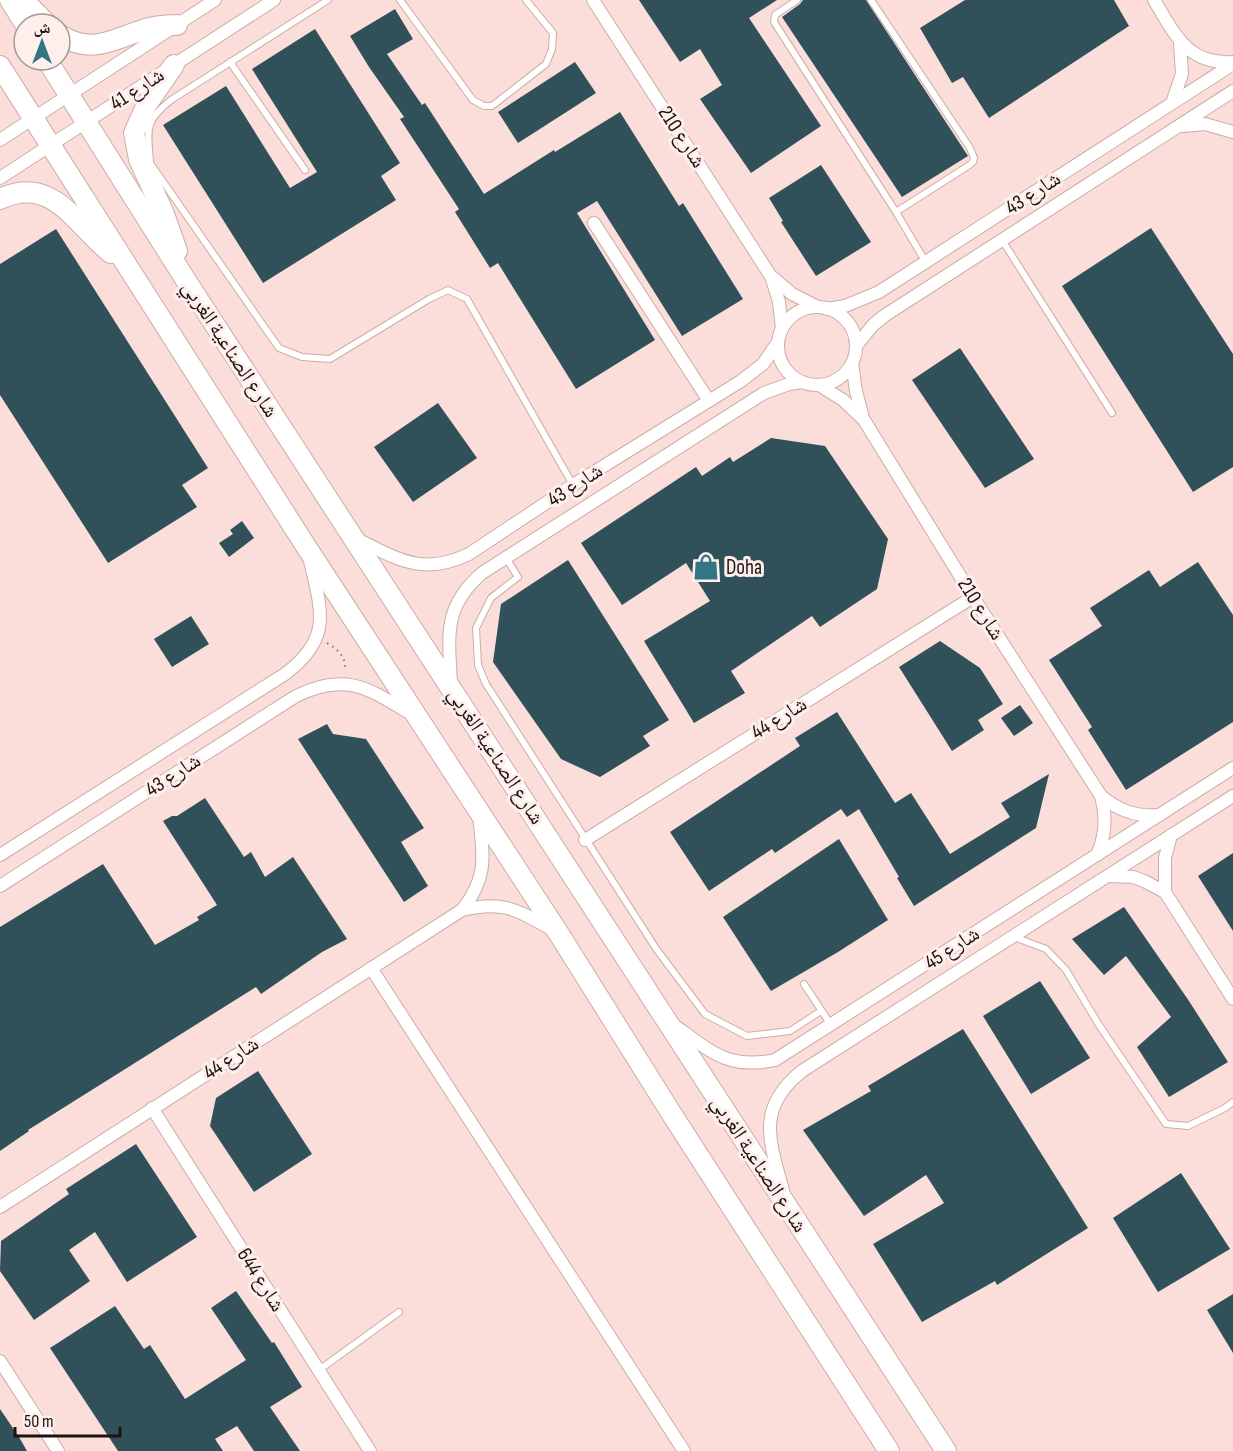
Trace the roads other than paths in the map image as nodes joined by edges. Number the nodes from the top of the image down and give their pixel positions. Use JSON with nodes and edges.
{"nodes":[{"id":1,"x":23,"y":0,"type":"edge"},
{"id":2,"x":215,"y":0,"type":"edge"},
{"id":3,"x":274,"y":0,"type":"edge"},
{"id":4,"x":328,"y":0,"type":"edge"},
{"id":5,"x":400,"y":0,"type":"edge"},
{"id":6,"x":526,"y":0,"type":"edge"},
{"id":7,"x":593,"y":0,"type":"edge"},
{"id":8,"x":797,"y":0,"type":"edge"},
{"id":9,"x":871,"y":0,"type":"edge"},
{"id":10,"x":1154,"y":0,"type":"edge"},
{"id":11,"x":35,"y":12,"type":"edge"},
{"id":12,"x":177,"y":25,"type":"junction"},
{"id":13,"x":72,"y":41,"type":"edge"},
{"id":14,"x":1180,"y":43,"type":"junction"},
{"id":15,"x":230,"y":62,"type":"junction"},
{"id":16,"x":1233,"y":63,"type":"edge"},
{"id":17,"x":174,"y":65,"type":"junction"},
{"id":18,"x":0,"y":66,"type":"edge"},
{"id":19,"x":54,"y":72,"type":"edge"},
{"id":20,"x":1233,"y":91,"type":"edge"},
{"id":21,"x":68,"y":94,"type":"junction"},
{"id":22,"x":1172,"y":103,"type":"junction"},
{"id":23,"x":33,"y":118,"type":"junction"},
{"id":24,"x":85,"y":122,"type":"junction"},
{"id":25,"x":1177,"y":128,"type":"junction"},
{"id":26,"x":1233,"y":132,"type":"edge"},
{"id":27,"x":0,"y":140,"type":"edge"},
{"id":28,"x":50,"y":146,"type":"junction"},
{"id":29,"x":305,"y":170,"type":"dead end"},
{"id":30,"x":0,"y":178,"type":"edge"},
{"id":31,"x":0,"y":199,"type":"edge"},
{"id":32,"x":896,"y":212,"type":"junction"},
{"id":33,"x":594,"y":223,"type":"dead end"},
{"id":34,"x":1002,"y":239,"type":"junction"},
{"id":35,"x":926,"y":261,"type":"junction"},
{"id":36,"x":127,"y":266,"type":"junction"},
{"id":37,"x":770,"y":275,"type":"junction"},
{"id":38,"x":187,"y":282,"type":"junction"},
{"id":39,"x":823,"y":308,"type":"junction"},
{"id":40,"x":782,"y":329,"type":"junction"},
{"id":41,"x":778,"y":342,"type":"junction"},
{"id":42,"x":856,"y":346,"type":"junction"},
{"id":43,"x":852,"y":363,"type":"junction"},
{"id":44,"x":802,"y":381,"type":"junction"},
{"id":45,"x":819,"y":385,"type":"junction"},
{"id":46,"x":709,"y":401,"type":"junction"},
{"id":47,"x":1112,"y":413,"type":"dead end"},
{"id":48,"x":864,"y":420,"type":"junction"},
{"id":49,"x":573,"y":485,"type":"junction"},
{"id":50,"x":353,"y":537,"type":"junction"},
{"id":51,"x":307,"y":548,"type":"junction"},
{"id":52,"x":506,"y":558,"type":"junction"},
{"id":53,"x":973,"y":597,"type":"junction"},
{"id":54,"x":451,"y":686,"type":"junction"},
{"id":55,"x":417,"y":718,"type":"junction"},
{"id":56,"x":1233,"y":768,"type":"edge"},
{"id":57,"x":1101,"y":796,"type":"junction"},
{"id":58,"x":1233,"y":796,"type":"edge"},
{"id":59,"x":478,"y":809,"type":"junction"},
{"id":60,"x":1159,"y":815,"type":"junction"},
{"id":61,"x":1171,"y":835,"type":"junction"},
{"id":62,"x":585,"y":840,"type":"junction"},
{"id":63,"x":0,"y":855,"type":"edge"},
{"id":64,"x":1097,"y":855,"type":"junction"},
{"id":65,"x":1109,"y":876,"type":"junction"},
{"id":66,"x":0,"y":886,"type":"edge"},
{"id":67,"x":1165,"y":892,"type":"junction"},
{"id":68,"x":462,"y":910,"type":"junction"},
{"id":69,"x":559,"y":934,"type":"junction"},
{"id":70,"x":1014,"y":937,"type":"junction"},
{"id":71,"x":371,"y":968,"type":"junction"},
{"id":72,"x":804,"y":984,"type":"dead end"},
{"id":73,"x":1233,"y":999,"type":"edge"},
{"id":74,"x":822,"y":1011,"type":"junction"},
{"id":75,"x":664,"y":1017,"type":"junction"},
{"id":76,"x":831,"y":1025,"type":"junction"},
{"id":77,"x":1233,"y":1102,"type":"edge"},
{"id":78,"x":152,"y":1108,"type":"junction"},
{"id":79,"x":0,"y":1207,"type":"edge"},
{"id":80,"x":788,"y":1208,"type":"junction"},
{"id":81,"x":399,"y":1312,"type":"dead end"},
{"id":82,"x":0,"y":1361,"type":"edge"},
{"id":83,"x":319,"y":1370,"type":"junction"},
{"id":84,"x":58,"y":1451,"type":"edge"},
{"id":85,"x":370,"y":1451,"type":"edge"},
{"id":86,"x":684,"y":1451,"type":"edge"},
{"id":87,"x":889,"y":1451,"type":"edge"},
{"id":88,"x":946,"y":1451,"type":"edge"}],
"edges":[{"from":1,"to":11,"type":"main road"},
{"from":2,"to":12,"type":"street","name":"شارع 41"},
{"from":3,"to":17,"type":"street","name":"شارع 41"},
{"from":4,"to":15,"type":"lane"},
{"from":5,"to":6,"type":"lane"},
{"from":7,"to":37,"type":"street","name":"شارع 210"},
{"from":8,"to":32,"type":"lane"},
{"from":9,"to":32,"type":"lane"},
{"from":10,"to":14,"type":"street"},
{"from":12,"to":13,"type":"main road"},
{"from":12,"to":21,"type":"street","name":"شارع 41"},
{"from":14,"to":16,"type":"street"},
{"from":14,"to":22,"type":"street"},
{"from":15,"to":29,"type":"lane"},
{"from":15,"to":49,"type":"lane"},
{"from":16,"to":22,"type":"street","name":"شارع 43"},
{"from":17,"to":24,"type":"street","name":"شارع 41"},
{"from":17,"to":38,"type":"main road"},
{"from":18,"to":23,"type":"main road","name":"شارع الصناعية الغربي"},
{"from":19,"to":21,"type":"main road","name":"شارع الصناعية الغربي"},
{"from":20,"to":25,"type":"street","name":"شارع 43"},
{"from":21,"to":23,"type":"street","name":"شارع 41"},
{"from":21,"to":24,"type":"main road","name":"شارع الصناعية الغربي"},
{"from":22,"to":35,"type":"street","name":"شارع 43"},
{"from":23,"to":27,"type":"street","name":"شارع 41"},
{"from":23,"to":28,"type":"main road","name":"شارع الصناعية الغربي"},
{"from":24,"to":28,"type":"street","name":"شارع 41"},
{"from":24,"to":38,"type":"main road","name":"شارع الصناعية الغربي"},
{"from":25,"to":26,"type":"street"},
{"from":25,"to":34,"type":"street","name":"شارع 43"},
{"from":28,"to":30,"type":"street","name":"شارع 41"},
{"from":28,"to":36,"type":"main road","name":"شارع الصناعية الغربي"},
{"from":31,"to":36,"type":"main road"},
{"from":32,"to":35,"type":"lane"},
{"from":33,"to":46,"type":"street"},
{"from":34,"to":42,"type":"street","name":"شارع 43"},
{"from":34,"to":47,"type":"lane"},
{"from":35,"to":39,"type":"street","name":"شارع 43"},
{"from":36,"to":51,"type":"main road","name":"شارع الصناعية الغربي"},
{"from":37,"to":39,"type":"street","name":"شارع 210"},
{"from":37,"to":40,"type":"street","name":"شارع 210"},
{"from":38,"to":50,"type":"main road","name":"شارع الصناعية الغربي"},
{"from":39,"to":40,"type":"street"},
{"from":39,"to":42,"type":"street"},
{"from":40,"to":41,"type":"street"},
{"from":41,"to":44,"type":"street"},
{"from":41,"to":46,"type":"street","name":"شارع 43"},
{"from":42,"to":43,"type":"street"},
{"from":43,"to":45,"type":"street"},
{"from":43,"to":48,"type":"street","name":"شارع 210"},
{"from":44,"to":45,"type":"street"},
{"from":44,"to":52,"type":"street","name":"شارع 43"},
{"from":45,"to":48,"type":"street","name":"شارع 210"},
{"from":46,"to":49,"type":"street","name":"شارع 43"},
{"from":48,"to":53,"type":"street","name":"شارع 210"},
{"from":49,"to":50,"type":"street","name":"شارع 43"},
{"from":50,"to":54,"type":"main road","name":"شارع الصناعية الغربي"},
{"from":51,"to":55,"type":"main road","name":"شارع الصناعية الغربي"},
{"from":51,"to":63,"type":"street","name":"شارع 43"},
{"from":52,"to":54,"type":"street","name":"شارع 43"},
{"from":52,"to":62,"type":"lane"},
{"from":53,"to":57,"type":"street","name":"شارع 210"},
{"from":53,"to":62,"type":"street","name":"شارع 44"},
{"from":54,"to":75,"type":"main road","name":"شارع الصناعية الغربي"},
{"from":55,"to":59,"type":"main road","name":"شارع الصناعية الغربي"},
{"from":55,"to":66,"type":"street","name":"شارع 43"},
{"from":56,"to":60,"type":"street","name":"شارع 45"},
{"from":57,"to":60,"type":"street","name":"شارع 210"},
{"from":57,"to":64,"type":"street","name":"شارع 210"},
{"from":58,"to":61,"type":"street","name":"شارع 45"},
{"from":59,"to":68,"type":"street","name":"شارع 44"},
{"from":59,"to":69,"type":"main road","name":"شارع الصناعية الغربي"},
{"from":60,"to":64,"type":"street","name":"شارع 45"},
{"from":61,"to":65,"type":"street","name":"شارع 45"},
{"from":61,"to":67,"type":"street"},
{"from":62,"to":74,"type":"lane"},
{"from":64,"to":76,"type":"street","name":"شارع 45"},
{"from":65,"to":67,"type":"street"},
{"from":65,"to":70,"type":"street","name":"شارع 45"},
{"from":67,"to":73,"type":"street"},
{"from":68,"to":69,"type":"street","name":"شارع 44"},
{"from":68,"to":71,"type":"street","name":"شارع 44"},
{"from":69,"to":87,"type":"main road","name":"شارع الصناعية الغربي"},
{"from":70,"to":77,"type":"lane"},
{"from":70,"to":80,"type":"street","name":"شارع 45"},
{"from":71,"to":78,"type":"street","name":"شارع 44"},
{"from":71,"to":86,"type":"street"},
{"from":72,"to":74,"type":"lane"},
{"from":74,"to":76,"type":"lane"},
{"from":75,"to":76,"type":"street","name":"شارع 45"},
{"from":75,"to":80,"type":"main road","name":"شارع الصناعية الغربي"},
{"from":78,"to":79,"type":"street","name":"شارع 44"},
{"from":78,"to":83,"type":"street","name":"شارع 644"},
{"from":80,"to":88,"type":"main road","name":"شارع الصناعية الغربي"},
{"from":81,"to":83,"type":"lane"},
{"from":82,"to":84,"type":"street"},
{"from":83,"to":85,"type":"street","name":"شارع 644"}]}
